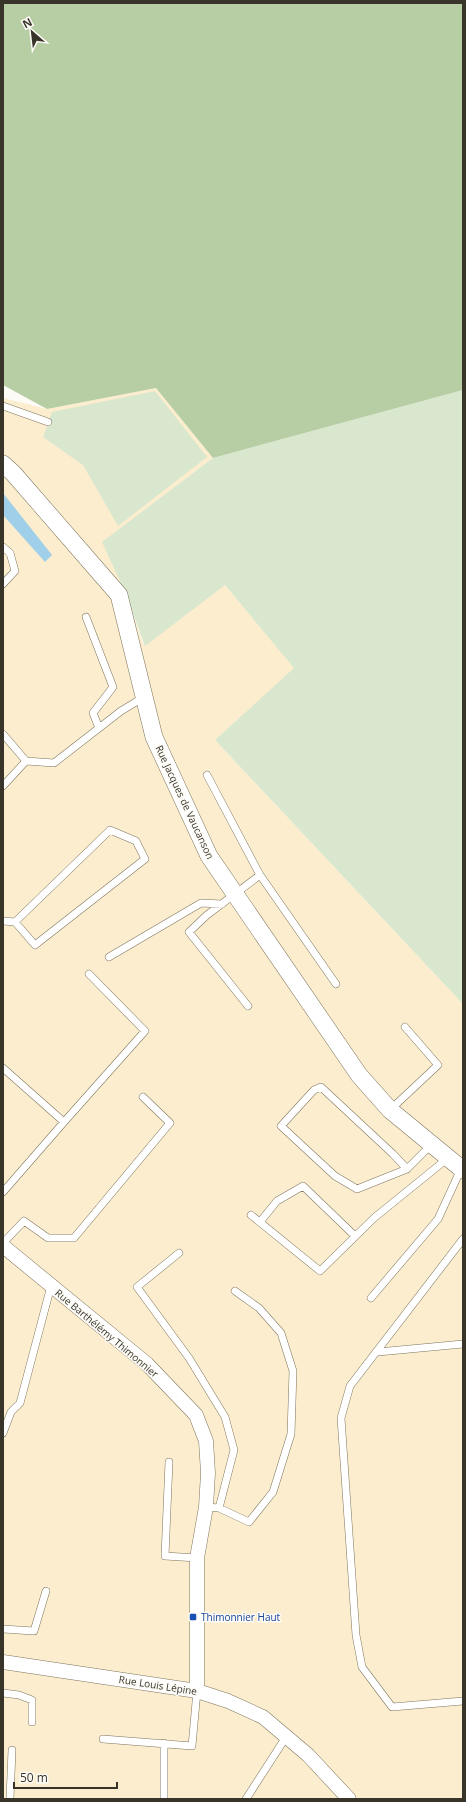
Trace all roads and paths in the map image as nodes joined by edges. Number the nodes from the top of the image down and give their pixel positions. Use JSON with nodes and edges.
{"nodes":[{"id":1,"x":3,"y":406,"type":"edge"},
{"id":2,"x":48,"y":422,"type":"dead end"},
{"id":3,"x":3,"y":464,"type":"edge"},
{"id":4,"x":3,"y":547,"type":"edge"},
{"id":5,"x":3,"y":584,"type":"edge"},
{"id":6,"x":86,"y":617,"type":"dead end"},
{"id":7,"x":144,"y":697,"type":"junction"},
{"id":8,"x":99,"y":728,"type":"junction"},
{"id":9,"x":3,"y":734,"type":"edge"},
{"id":10,"x":26,"y":761,"type":"junction"},
{"id":11,"x":207,"y":775,"type":"dead end"},
{"id":12,"x":3,"y":786,"type":"edge"},
{"id":13,"x":260,"y":875,"type":"junction"},
{"id":14,"x":229,"y":899,"type":"junction"},
{"id":15,"x":3,"y":921,"type":"edge"},
{"id":16,"x":15,"y":922,"type":"junction"},
{"id":17,"x":109,"y":957,"type":"dead end"},
{"id":18,"x":89,"y":974,"type":"dead end"},
{"id":19,"x":336,"y":984,"type":"dead end"},
{"id":20,"x":248,"y":1006,"type":"dead end"},
{"id":21,"x":405,"y":1027,"type":"dead end"},
{"id":22,"x":3,"y":1068,"type":"edge"},
{"id":23,"x":143,"y":1097,"type":"dead end"},
{"id":24,"x":390,"y":1110,"type":"junction"},
{"id":25,"x":64,"y":1122,"type":"junction"},
{"id":26,"x":431,"y":1145,"type":"junction"},
{"id":27,"x":448,"y":1158,"type":"junction"},
{"id":28,"x":407,"y":1169,"type":"junction"},
{"id":29,"x":462,"y":1170,"type":"edge"},
{"id":30,"x":3,"y":1192,"type":"edge"},
{"id":31,"x":251,"y":1215,"type":"dead end"},
{"id":32,"x":260,"y":1222,"type":"junction"},
{"id":33,"x":356,"y":1236,"type":"junction"},
{"id":34,"x":463,"y":1239,"type":"edge"},
{"id":35,"x":3,"y":1242,"type":"edge"},
{"id":36,"x":3,"y":1246,"type":"edge"},
{"id":37,"x":179,"y":1253,"type":"dead end"},
{"id":38,"x":51,"y":1286,"type":"junction"},
{"id":39,"x":235,"y":1291,"type":"dead end"},
{"id":40,"x":371,"y":1298,"type":"dead end"},
{"id":41,"x":463,"y":1344,"type":"edge"},
{"id":42,"x":378,"y":1352,"type":"junction"},
{"id":43,"x":3,"y":1433,"type":"edge"},
{"id":44,"x":169,"y":1462,"type":"dead end"},
{"id":45,"x":213,"y":1507,"type":"junction"},
{"id":46,"x":197,"y":1558,"type":"junction"},
{"id":47,"x":46,"y":1591,"type":"dead end"},
{"id":48,"x":3,"y":1629,"type":"edge"},
{"id":49,"x":3,"y":1662,"type":"edge"},
{"id":50,"x":197,"y":1691,"type":"junction"},
{"id":51,"x":3,"y":1693,"type":"edge"},
{"id":52,"x":463,"y":1701,"type":"edge"},
{"id":53,"x":32,"y":1722,"type":"dead end"},
{"id":54,"x":286,"y":1737,"type":"junction"},
{"id":55,"x":103,"y":1739,"type":"dead end"},
{"id":56,"x":164,"y":1744,"type":"junction"},
{"id":57,"x":12,"y":1750,"type":"dead end"},
{"id":58,"x":7,"y":1785,"type":"edge"},
{"id":59,"x":10,"y":1799,"type":"edge"},
{"id":60,"x":164,"y":1799,"type":"edge"},
{"id":61,"x":246,"y":1799,"type":"edge"},
{"id":62,"x":349,"y":1799,"type":"edge"}],
"edges":[{"from":1,"to":2,"type":"lane"},
{"from":3,"to":7,"type":"street","name":"Rue Jacques de Vaucanson"},
{"from":4,"to":5,"type":"lane"},
{"from":6,"to":8,"type":"lane"},
{"from":7,"to":8,"type":"lane"},
{"from":7,"to":14,"type":"street","name":"Rue Jacques de Vaucanson"},
{"from":8,"to":10,"type":"lane"},
{"from":9,"to":10,"type":"lane"},
{"from":10,"to":12,"type":"lane"},
{"from":11,"to":13,"type":"lane"},
{"from":13,"to":14,"type":"lane"},
{"from":13,"to":19,"type":"lane"},
{"from":14,"to":17,"type":"lane"},
{"from":14,"to":20,"type":"lane"},
{"from":14,"to":24,"type":"street","name":"Rue Jacques de Vaucanson"},
{"from":15,"to":16,"type":"lane"},
{"from":16,"to":16,"type":"lane"},
{"from":18,"to":25,"type":"lane"},
{"from":21,"to":24,"type":"lane"},
{"from":22,"to":25,"type":"lane"},
{"from":23,"to":35,"type":"lane"},
{"from":24,"to":26,"type":"street","name":"Rue Jacques de Vaucanson"},
{"from":25,"to":30,"type":"lane"},
{"from":26,"to":27,"type":"street","name":"Rue Jacques de Vaucanson"},
{"from":26,"to":28,"type":"lane"},
{"from":27,"to":29,"type":"street","name":"Rue Jacques de Vaucanson"},
{"from":27,"to":33,"type":"lane"},
{"from":28,"to":28,"type":"lane"},
{"from":29,"to":40,"type":"lane"},
{"from":31,"to":32,"type":"lane"},
{"from":32,"to":33,"type":"lane"},
{"from":32,"to":33,"type":"lane"},
{"from":34,"to":42,"type":"lane"},
{"from":36,"to":38,"type":"street","name":"Rue Barthélémy Thimonnier"},
{"from":37,"to":45,"type":"lane"},
{"from":38,"to":43,"type":"lane"},
{"from":38,"to":45,"type":"street","name":"Rue Barthélémy Thimonnier"},
{"from":39,"to":45,"type":"lane"},
{"from":41,"to":42,"type":"lane"},
{"from":42,"to":52,"type":"lane"},
{"from":44,"to":46,"type":"lane"},
{"from":45,"to":46,"type":"street","name":"Rue Barthélémy Thimonnier"},
{"from":46,"to":50,"type":"street","name":"Rue Barthélémy Thimonnier"},
{"from":47,"to":48,"type":"lane"},
{"from":49,"to":50,"type":"street","name":"Rue Louis Lépine"},
{"from":50,"to":54,"type":"street","name":"Rue Louis Lépine"},
{"from":50,"to":56,"type":"lane"},
{"from":51,"to":53,"type":"lane"},
{"from":54,"to":61,"type":"lane"},
{"from":54,"to":62,"type":"street","name":"Rue Louis Lépine"},
{"from":55,"to":56,"type":"lane"},
{"from":56,"to":60,"type":"lane"},
{"from":57,"to":58,"type":"lane"},
{"from":58,"to":59,"type":"lane"}]}
